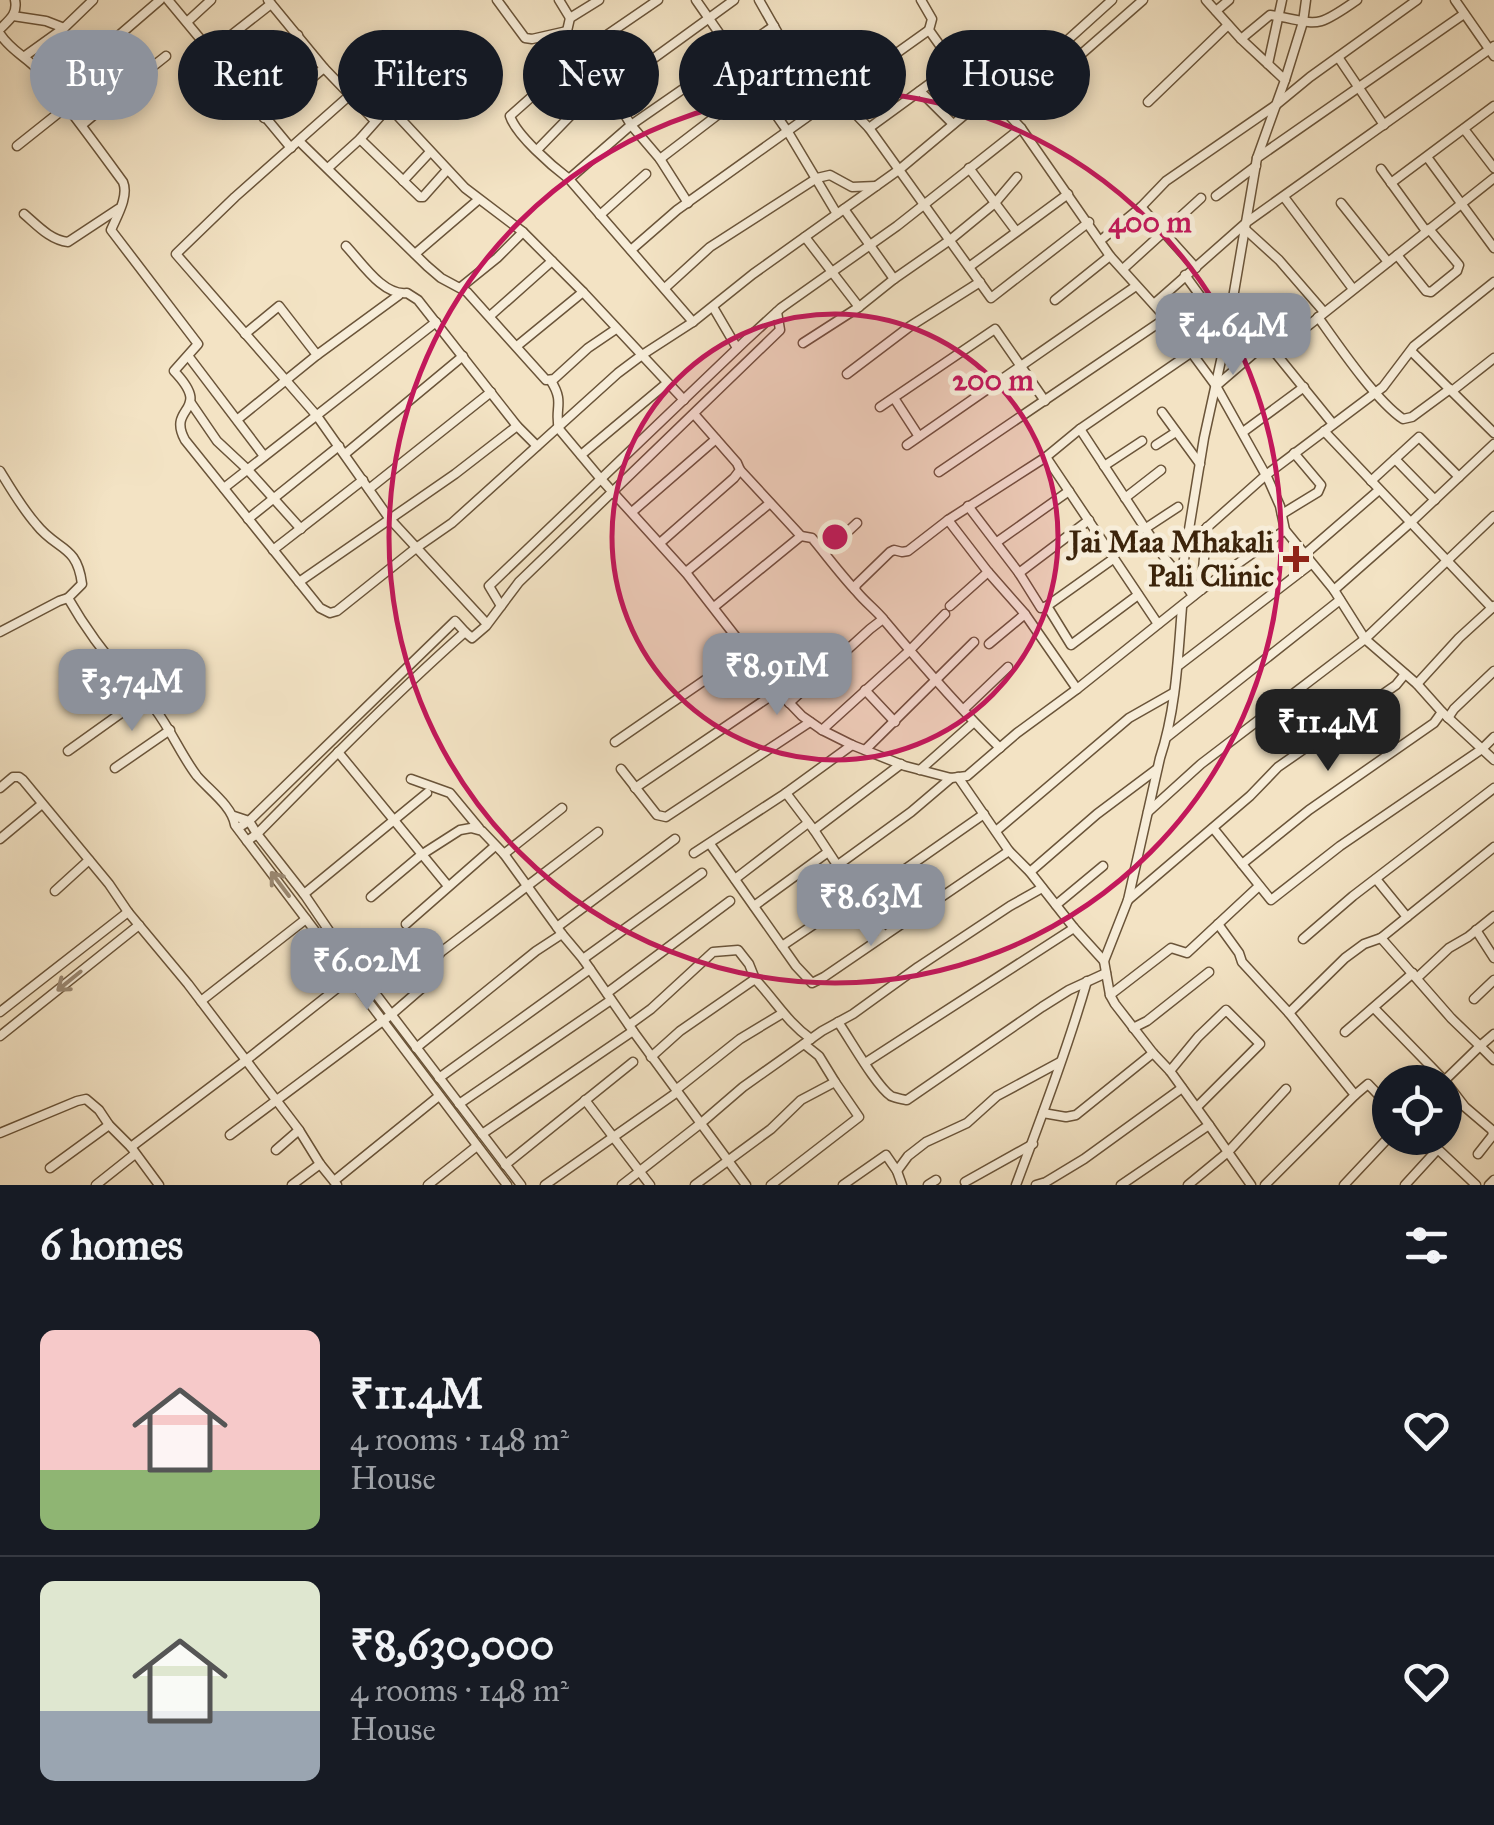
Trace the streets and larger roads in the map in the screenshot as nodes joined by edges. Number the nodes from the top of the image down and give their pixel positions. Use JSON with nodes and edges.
{"nodes":[{"id":1,"x":30,"y":0,"type":"edge"},
{"id":2,"x":93,"y":0,"type":"edge"},
{"id":3,"x":164,"y":0,"type":"edge"},
{"id":4,"x":211,"y":0,"type":"edge"},
{"id":5,"x":497,"y":0,"type":"edge"},
{"id":6,"x":559,"y":0,"type":"edge"},
{"id":7,"x":599,"y":0,"type":"edge"},
{"id":8,"x":658,"y":0,"type":"edge"},
{"id":9,"x":696,"y":0,"type":"edge"},
{"id":10,"x":734,"y":0,"type":"edge"},
{"id":11,"x":759,"y":0,"type":"edge"},
{"id":12,"x":921,"y":0,"type":"edge"},
{"id":13,"x":1112,"y":0,"type":"edge"},
{"id":14,"x":1142,"y":0,"type":"edge"},
{"id":15,"x":1206,"y":0,"type":"edge"},
{"id":16,"x":1229,"y":0,"type":"edge"},
{"id":17,"x":1282,"y":0,"type":"edge"},
{"id":18,"x":1306,"y":0,"type":"edge"},
{"id":19,"x":1356,"y":0,"type":"edge"},
{"id":20,"x":1417,"y":0,"type":"edge"},
{"id":21,"x":1455,"y":0,"type":"edge"},
{"id":22,"x":269,"y":2,"type":"edge"},
{"id":23,"x":15,"y":7,"type":"edge"},
{"id":24,"x":1216,"y":11,"type":"junction"},
{"id":25,"x":1464,"y":14,"type":"junction"},
{"id":26,"x":1279,"y":16,"type":"junction"},
{"id":27,"x":570,"y":18,"type":"junction"},
{"id":28,"x":708,"y":18,"type":"junction"},
{"id":29,"x":187,"y":22,"type":"junction"},
{"id":30,"x":1303,"y":22,"type":"junction"},
{"id":31,"x":1228,"y":25,"type":"junction"},
{"id":32,"x":774,"y":26,"type":"junction"},
{"id":33,"x":64,"y":28,"type":"junction"},
{"id":34,"x":127,"y":30,"type":"edge"},
{"id":35,"x":194,"y":30,"type":"edge"},
{"id":36,"x":235,"y":30,"type":"edge"},
{"id":37,"x":294,"y":30,"type":"edge"},
{"id":38,"x":567,"y":30,"type":"edge"},
{"id":39,"x":614,"y":30,"type":"edge"},
{"id":40,"x":716,"y":30,"type":"edge"},
{"id":41,"x":769,"y":30,"type":"edge"},
{"id":42,"x":776,"y":30,"type":"edge"},
{"id":43,"x":929,"y":30,"type":"edge"},
{"id":44,"x":1079,"y":30,"type":"edge"},
{"id":45,"x":0,"y":32,"type":"edge"},
{"id":46,"x":523,"y":35,"type":"edge"},
{"id":47,"x":1241,"y":39,"type":"junction"},
{"id":48,"x":1090,"y":46,"type":"edge"},
{"id":49,"x":11,"y":50,"type":"junction"},
{"id":50,"x":1492,"y":51,"type":"edge"},
{"id":51,"x":659,"y":54,"type":"edge"},
{"id":52,"x":25,"y":56,"type":"junction"},
{"id":53,"x":166,"y":56,"type":"dead end"},
{"id":54,"x":1338,"y":56,"type":"junction"},
{"id":55,"x":0,"y":60,"type":"edge"},
{"id":56,"x":318,"y":60,"type":"edge"},
{"id":57,"x":30,"y":62,"type":"edge"},
{"id":58,"x":158,"y":62,"type":"edge"},
{"id":59,"x":1268,"y":64,"type":"junction"},
{"id":60,"x":324,"y":68,"type":"junction"},
{"id":61,"x":318,"y":73,"type":"edge"},
{"id":62,"x":1285,"y":80,"type":"junction"},
{"id":63,"x":338,"y":82,"type":"edge"},
{"id":64,"x":926,"y":87,"type":"edge"},
{"id":65,"x":1360,"y":88,"type":"junction"},
{"id":66,"x":920,"y":91,"type":"junction"},
{"id":67,"x":679,"y":93,"type":"edge"},
{"id":68,"x":1148,"y":102,"type":"dead end"},
{"id":69,"x":523,"y":104,"type":"edge"},
{"id":70,"x":338,"y":105,"type":"edge"},
{"id":71,"x":1276,"y":105,"type":"junction"},
{"id":72,"x":1494,"y":106,"type":"edge"},
{"id":73,"x":50,"y":120,"type":"edge"},
{"id":74,"x":78,"y":120,"type":"edge"},
{"id":75,"x":88,"y":120,"type":"edge"},
{"id":76,"x":266,"y":120,"type":"edge"},
{"id":77,"x":566,"y":120,"type":"edge"},
{"id":78,"x":629,"y":120,"type":"edge"},
{"id":79,"x":710,"y":120,"type":"edge"},
{"id":80,"x":779,"y":120,"type":"edge"},
{"id":81,"x":804,"y":120,"type":"edge"},
{"id":82,"x":861,"y":120,"type":"edge"},
{"id":83,"x":959,"y":120,"type":"edge"},
{"id":84,"x":1013,"y":120,"type":"edge"},
{"id":85,"x":375,"y":122,"type":"joint"},
{"id":86,"x":954,"y":124,"type":"junction"},
{"id":87,"x":1384,"y":124,"type":"junction"},
{"id":88,"x":82,"y":125,"type":"junction"},
{"id":89,"x":632,"y":125,"type":"junction"},
{"id":90,"x":869,"y":128,"type":"junction"},
{"id":91,"x":1021,"y":128,"type":"junction"},
{"id":92,"x":1464,"y":129,"type":"junction"},
{"id":93,"x":788,"y":132,"type":"junction"},
{"id":94,"x":360,"y":139,"type":"junction"},
{"id":95,"x":299,"y":141,"type":"junction"},
{"id":96,"x":17,"y":146,"type":"dead end"},
{"id":97,"x":291,"y":148,"type":"junction"},
{"id":98,"x":537,"y":150,"type":"junction"},
{"id":99,"x":430,"y":152,"type":"junction"},
{"id":100,"x":1427,"y":156,"type":"junction"},
{"id":101,"x":660,"y":159,"type":"junction"},
{"id":102,"x":1256,"y":162,"type":"junction"},
{"id":103,"x":328,"y":168,"type":"junction"},
{"id":104,"x":969,"y":168,"type":"junction"},
{"id":105,"x":1494,"y":168,"type":"edge"},
{"id":106,"x":900,"y":169,"type":"junction"},
{"id":107,"x":448,"y":170,"type":"junction"},
{"id":108,"x":1381,"y":170,"type":"dead end"},
{"id":109,"x":646,"y":174,"type":"dead end"},
{"id":110,"x":817,"y":178,"type":"junction"},
{"id":111,"x":1018,"y":178,"type":"dead end"},
{"id":112,"x":1494,"y":178,"type":"edge"},
{"id":113,"x":569,"y":179,"type":"junction"},
{"id":114,"x":403,"y":181,"type":"junction"},
{"id":115,"x":1391,"y":183,"type":"junction"},
{"id":116,"x":877,"y":186,"type":"junction"},
{"id":117,"x":1068,"y":194,"type":"junction"},
{"id":118,"x":1216,"y":196,"type":"dead end"},
{"id":119,"x":1284,"y":196,"type":"junction"},
{"id":120,"x":1201,"y":198,"type":"dead end"},
{"id":121,"x":478,"y":200,"type":"junction"},
{"id":122,"x":994,"y":202,"type":"junction"},
{"id":123,"x":688,"y":203,"type":"junction"},
{"id":124,"x":924,"y":203,"type":"junction"},
{"id":125,"x":1462,"y":203,"type":"junction"},
{"id":126,"x":1341,"y":204,"type":"dead end"},
{"id":127,"x":1140,"y":206,"type":"junction"},
{"id":128,"x":118,"y":209,"type":"junction"},
{"id":129,"x":840,"y":212,"type":"junction"},
{"id":130,"x":24,"y":214,"type":"dead end"},
{"id":131,"x":600,"y":216,"type":"junction"},
{"id":132,"x":1089,"y":222,"type":"junction"},
{"id":133,"x":1246,"y":226,"type":"junction"},
{"id":134,"x":1428,"y":230,"type":"junction"},
{"id":135,"x":1016,"y":231,"type":"junction"},
{"id":136,"x":523,"y":232,"type":"junction"},
{"id":137,"x":1164,"y":232,"type":"junction"},
{"id":138,"x":806,"y":237,"type":"junction"},
{"id":139,"x":950,"y":240,"type":"junction"},
{"id":140,"x":1101,"y":240,"type":"junction"},
{"id":141,"x":346,"y":246,"type":"dead end"},
{"id":142,"x":869,"y":246,"type":"junction"},
{"id":143,"x":1494,"y":248,"type":"edge"},
{"id":144,"x":631,"y":250,"type":"junction"},
{"id":145,"x":415,"y":254,"type":"junction"},
{"id":146,"x":1397,"y":254,"type":"junction"},
{"id":147,"x":1110,"y":256,"type":"junction"},
{"id":148,"x":552,"y":261,"type":"junction"},
{"id":149,"x":1388,"y":262,"type":"junction"},
{"id":150,"x":969,"y":268,"type":"junction"},
{"id":151,"x":1196,"y":268,"type":"junction"},
{"id":152,"x":1124,"y":269,"type":"junction"},
{"id":153,"x":830,"y":272,"type":"junction"},
{"id":154,"x":1185,"y":274,"type":"junction"},
{"id":155,"x":894,"y":279,"type":"junction"},
{"id":156,"x":980,"y":282,"type":"junction"},
{"id":157,"x":1494,"y":282,"type":"edge"},
{"id":158,"x":1136,"y":286,"type":"junction"},
{"id":159,"x":461,"y":288,"type":"junction"},
{"id":160,"x":665,"y":288,"type":"junction"},
{"id":161,"x":1353,"y":289,"type":"junction"},
{"id":162,"x":583,"y":292,"type":"junction"},
{"id":163,"x":400,"y":295,"type":"junction"},
{"id":164,"x":1055,"y":300,"type":"dead end"},
{"id":165,"x":1233,"y":300,"type":"junction"},
{"id":166,"x":1154,"y":304,"type":"junction"},
{"id":167,"x":713,"y":306,"type":"junction"},
{"id":168,"x":858,"y":307,"type":"junction"},
{"id":169,"x":776,"y":312,"type":"junction"},
{"id":170,"x":1321,"y":314,"type":"junction"},
{"id":171,"x":490,"y":316,"type":"junction"},
{"id":172,"x":1166,"y":318,"type":"junction"},
{"id":173,"x":436,"y":322,"type":"junction"},
{"id":174,"x":693,"y":322,"type":"junction"},
{"id":175,"x":616,"y":328,"type":"junction"},
{"id":176,"x":1227,"y":332,"type":"junction"},
{"id":177,"x":245,"y":334,"type":"junction"},
{"id":178,"x":1268,"y":342,"type":"junction"},
{"id":179,"x":803,"y":343,"type":"dead end"},
{"id":180,"x":516,"y":346,"type":"junction"},
{"id":181,"x":737,"y":348,"type":"junction"},
{"id":182,"x":1411,"y":351,"type":"junction"},
{"id":183,"x":1192,"y":352,"type":"junction"},
{"id":184,"x":1276,"y":352,"type":"junction"},
{"id":185,"x":317,"y":355,"type":"junction"},
{"id":186,"x":642,"y":355,"type":"junction"},
{"id":187,"x":463,"y":356,"type":"junction"},
{"id":188,"x":188,"y":357,"type":"junction"},
{"id":189,"x":1494,"y":358,"type":"edge"},
{"id":190,"x":1021,"y":366,"type":"junction"},
{"id":191,"x":847,"y":374,"type":"dead end"},
{"id":192,"x":287,"y":379,"type":"junction"},
{"id":193,"x":550,"y":381,"type":"junction"},
{"id":194,"x":667,"y":383,"type":"junction"},
{"id":195,"x":1216,"y":386,"type":"junction"},
{"id":196,"x":1304,"y":387,"type":"junction"},
{"id":197,"x":1451,"y":390,"type":"junction"},
{"id":198,"x":491,"y":392,"type":"junction"},
{"id":199,"x":1376,"y":392,"type":"junction"},
{"id":200,"x":894,"y":398,"type":"junction"},
{"id":201,"x":684,"y":400,"type":"junction"},
{"id":202,"x":1045,"y":401,"type":"junction"},
{"id":203,"x":191,"y":403,"type":"junction"},
{"id":204,"x":880,"y":407,"type":"dead end"},
{"id":205,"x":1162,"y":412,"type":"dead end"},
{"id":206,"x":694,"y":414,"type":"junction"},
{"id":207,"x":317,"y":416,"type":"junction"},
{"id":208,"x":238,"y":420,"type":"junction"},
{"id":209,"x":1333,"y":424,"type":"junction"},
{"id":210,"x":517,"y":426,"type":"junction"},
{"id":211,"x":1080,"y":428,"type":"junction"},
{"id":212,"x":1493,"y":428,"type":"edge"},
{"id":213,"x":559,"y":429,"type":"junction"},
{"id":214,"x":1324,"y":431,"type":"junction"},
{"id":215,"x":1176,"y":432,"type":"junction"},
{"id":216,"x":1243,"y":432,"type":"junction"},
{"id":217,"x":918,"y":435,"type":"junction"},
{"id":218,"x":716,"y":439,"type":"junction"},
{"id":219,"x":1142,"y":440,"type":"dead end"},
{"id":220,"x":216,"y":441,"type":"junction"},
{"id":221,"x":907,"y":444,"type":"dead end"},
{"id":222,"x":1494,"y":444,"type":"edge"},
{"id":223,"x":1156,"y":445,"type":"dead end"},
{"id":224,"x":537,"y":446,"type":"junction"},
{"id":225,"x":342,"y":450,"type":"junction"},
{"id":226,"x":1294,"y":453,"type":"junction"},
{"id":227,"x":581,"y":455,"type":"junction"},
{"id":228,"x":197,"y":456,"type":"junction"},
{"id":229,"x":264,"y":456,"type":"junction"},
{"id":230,"x":1046,"y":456,"type":"junction"},
{"id":231,"x":1395,"y":460,"type":"junction"},
{"id":232,"x":1200,"y":464,"type":"junction"},
{"id":233,"x":1104,"y":466,"type":"junction"},
{"id":234,"x":248,"y":469,"type":"junction"},
{"id":235,"x":740,"y":470,"type":"junction"},
{"id":236,"x":1162,"y":470,"type":"dead end"},
{"id":237,"x":0,"y":471,"type":"edge"},
{"id":238,"x":939,"y":472,"type":"dead end"},
{"id":239,"x":1266,"y":475,"type":"junction"},
{"id":240,"x":1459,"y":477,"type":"junction"},
{"id":241,"x":600,"y":478,"type":"junction"},
{"id":242,"x":1371,"y":482,"type":"junction"},
{"id":243,"x":366,"y":485,"type":"junction"},
{"id":244,"x":224,"y":488,"type":"junction"},
{"id":245,"x":1379,"y":490,"type":"junction"},
{"id":246,"x":1069,"y":491,"type":"junction"},
{"id":247,"x":612,"y":492,"type":"junction"},
{"id":248,"x":272,"y":498,"type":"junction"},
{"id":249,"x":1125,"y":498,"type":"junction"},
{"id":250,"x":1434,"y":500,"type":"junction"},
{"id":251,"x":770,"y":503,"type":"junction"},
{"id":252,"x":968,"y":506,"type":"junction"},
{"id":253,"x":1178,"y":507,"type":"dead end"},
{"id":254,"x":632,"y":512,"type":"junction"},
{"id":255,"x":1282,"y":514,"type":"junction"},
{"id":256,"x":1494,"y":516,"type":"edge"},
{"id":257,"x":389,"y":518,"type":"junction"},
{"id":258,"x":248,"y":519,"type":"junction"},
{"id":259,"x":948,"y":520,"type":"junction"},
{"id":260,"x":1088,"y":520,"type":"junction"},
{"id":261,"x":857,"y":523,"type":"dead end"},
{"id":262,"x":1410,"y":523,"type":"junction"},
{"id":263,"x":1208,"y":527,"type":"junction"},
{"id":264,"x":300,"y":528,"type":"junction"},
{"id":265,"x":1146,"y":528,"type":"junction"},
{"id":266,"x":1284,"y":530,"type":"junction"},
{"id":267,"x":801,"y":536,"type":"junction"},
{"id":268,"x":1188,"y":536,"type":"junction"},
{"id":269,"x":997,"y":542,"type":"junction"},
{"id":270,"x":660,"y":543,"type":"junction"},
{"id":271,"x":416,"y":548,"type":"junction"},
{"id":272,"x":273,"y":550,"type":"junction"},
{"id":273,"x":825,"y":553,"type":"junction"},
{"id":274,"x":1304,"y":555,"type":"junction"},
{"id":275,"x":1113,"y":560,"type":"junction"},
{"id":276,"x":1446,"y":561,"type":"junction"},
{"id":277,"x":1311,"y":564,"type":"junction"},
{"id":278,"x":686,"y":572,"type":"junction"},
{"id":279,"x":988,"y":572,"type":"junction"},
{"id":280,"x":1019,"y":572,"type":"junction"},
{"id":281,"x":1181,"y":578,"type":"junction"},
{"id":282,"x":299,"y":582,"type":"junction"},
{"id":283,"x":855,"y":589,"type":"junction"},
{"id":284,"x":1201,"y":590,"type":"junction"},
{"id":285,"x":1334,"y":590,"type":"junction"},
{"id":286,"x":1138,"y":595,"type":"junction"},
{"id":287,"x":1193,"y":596,"type":"junction"},
{"id":288,"x":68,"y":598,"type":"junction"},
{"id":289,"x":1340,"y":600,"type":"junction"},
{"id":290,"x":501,"y":606,"type":"junction"},
{"id":291,"x":1046,"y":606,"type":"junction"},
{"id":292,"x":714,"y":607,"type":"junction"},
{"id":293,"x":1493,"y":607,"type":"edge"},
{"id":294,"x":1182,"y":608,"type":"junction"},
{"id":295,"x":1025,"y":614,"type":"junction"},
{"id":296,"x":883,"y":619,"type":"junction"},
{"id":297,"x":487,"y":624,"type":"junction"},
{"id":298,"x":1158,"y":624,"type":"junction"},
{"id":299,"x":0,"y":632,"type":"edge"},
{"id":300,"x":466,"y":632,"type":"junction"},
{"id":301,"x":1365,"y":639,"type":"junction"},
{"id":302,"x":974,"y":642,"type":"dead end"},
{"id":303,"x":988,"y":644,"type":"dead end"},
{"id":304,"x":747,"y":650,"type":"junction"},
{"id":305,"x":909,"y":651,"type":"junction"},
{"id":306,"x":1178,"y":666,"type":"junction"},
{"id":307,"x":1008,"y":667,"type":"dead end"},
{"id":308,"x":1494,"y":671,"type":"edge"},
{"id":309,"x":1405,"y":674,"type":"junction"},
{"id":310,"x":936,"y":680,"type":"junction"},
{"id":311,"x":1416,"y":684,"type":"junction"},
{"id":312,"x":1077,"y":689,"type":"junction"},
{"id":313,"x":865,"y":690,"type":"junction"},
{"id":314,"x":778,"y":692,"type":"junction"},
{"id":315,"x":1173,"y":693,"type":"junction"},
{"id":316,"x":145,"y":696,"type":"junction"},
{"id":317,"x":789,"y":703,"type":"junction"},
{"id":318,"x":964,"y":709,"type":"junction"},
{"id":319,"x":1445,"y":715,"type":"junction"},
{"id":320,"x":810,"y":722,"type":"junction"},
{"id":321,"x":895,"y":722,"type":"junction"},
{"id":322,"x":973,"y":722,"type":"junction"},
{"id":323,"x":170,"y":730,"type":"junction"},
{"id":324,"x":822,"y":730,"type":"junction"},
{"id":325,"x":1167,"y":737,"type":"junction"},
{"id":326,"x":1494,"y":737,"type":"edge"},
{"id":327,"x":615,"y":742,"type":"dead end"},
{"id":328,"x":852,"y":745,"type":"junction"},
{"id":329,"x":1000,"y":748,"type":"junction"},
{"id":330,"x":1482,"y":749,"type":"junction"},
{"id":331,"x":68,"y":750,"type":"dead end"},
{"id":332,"x":865,"y":750,"type":"junction"},
{"id":333,"x":338,"y":752,"type":"junction"},
{"id":334,"x":1494,"y":760,"type":"edge"},
{"id":335,"x":901,"y":764,"type":"junction"},
{"id":336,"x":115,"y":768,"type":"dead end"},
{"id":337,"x":621,"y":769,"type":"dead end"},
{"id":338,"x":1158,"y":769,"type":"junction"},
{"id":339,"x":920,"y":770,"type":"junction"},
{"id":340,"x":955,"y":777,"type":"junction"},
{"id":341,"x":411,"y":779,"type":"dead end"},
{"id":342,"x":0,"y":788,"type":"edge"},
{"id":343,"x":635,"y":788,"type":"junction"},
{"id":344,"x":1494,"y":788,"type":"edge"},
{"id":345,"x":427,"y":793,"type":"dead end"},
{"id":346,"x":786,"y":793,"type":"junction"},
{"id":347,"x":42,"y":804,"type":"junction"},
{"id":348,"x":562,"y":808,"type":"dead end"},
{"id":349,"x":1147,"y":813,"type":"junction"},
{"id":350,"x":984,"y":814,"type":"junction"},
{"id":351,"x":234,"y":816,"type":"junction"},
{"id":352,"x":249,"y":821,"type":"junction"},
{"id":353,"x":393,"y":821,"type":"junction"},
{"id":354,"x":811,"y":827,"type":"junction"},
{"id":355,"x":238,"y":828,"type":"junction"},
{"id":356,"x":1214,"y":828,"type":"junction"},
{"id":357,"x":482,"y":831,"type":"junction"},
{"id":358,"x":598,"y":832,"type":"dead end"},
{"id":359,"x":996,"y":832,"type":"junction"},
{"id":360,"x":257,"y":834,"type":"junction"},
{"id":361,"x":0,"y":839,"type":"edge"},
{"id":362,"x":675,"y":839,"type":"dead end"},
{"id":363,"x":247,"y":841,"type":"junction"},
{"id":364,"x":710,"y":844,"type":"junction"},
{"id":365,"x":495,"y":846,"type":"junction"},
{"id":366,"x":1494,"y":847,"type":"edge"},
{"id":367,"x":1008,"y":851,"type":"junction"},
{"id":368,"x":828,"y":852,"type":"junction"},
{"id":369,"x":694,"y":853,"type":"dead end"},
{"id":370,"x":504,"y":854,"type":"junction"},
{"id":371,"x":422,"y":855,"type":"junction"},
{"id":372,"x":89,"y":860,"type":"junction"},
{"id":373,"x":1242,"y":864,"type":"junction"},
{"id":374,"x":838,"y":865,"type":"junction"},
{"id":375,"x":1102,"y":866,"type":"dead end"},
{"id":376,"x":1030,"y":872,"type":"junction"},
{"id":377,"x":702,"y":873,"type":"dead end"},
{"id":378,"x":735,"y":878,"type":"junction"},
{"id":379,"x":1376,"y":879,"type":"junction"},
{"id":380,"x":448,"y":886,"type":"junction"},
{"id":381,"x":1259,"y":886,"type":"junction"},
{"id":382,"x":528,"y":887,"type":"junction"},
{"id":383,"x":1042,"y":888,"type":"junction"},
{"id":384,"x":55,"y":891,"type":"dead end"},
{"id":385,"x":304,"y":894,"type":"junction"},
{"id":386,"x":370,"y":897,"type":"dead end"},
{"id":387,"x":859,"y":898,"type":"junction"},
{"id":388,"x":1128,"y":900,"type":"junction"},
{"id":389,"x":730,"y":901,"type":"dead end"},
{"id":390,"x":1056,"y":905,"type":"junction"},
{"id":391,"x":754,"y":906,"type":"junction"},
{"id":392,"x":128,"y":912,"type":"junction"},
{"id":393,"x":1494,"y":916,"type":"edge"},
{"id":394,"x":1407,"y":917,"type":"junction"},
{"id":395,"x":306,"y":919,"type":"junction"},
{"id":396,"x":406,"y":924,"type":"dead end"},
{"id":397,"x":1218,"y":924,"type":"junction"},
{"id":398,"x":138,"y":925,"type":"junction"},
{"id":399,"x":1074,"y":928,"type":"junction"},
{"id":400,"x":1476,"y":930,"type":"junction"},
{"id":401,"x":559,"y":931,"type":"junction"},
{"id":402,"x":884,"y":936,"type":"junction"},
{"id":403,"x":1381,"y":938,"type":"junction"},
{"id":404,"x":1303,"y":939,"type":"dead end"},
{"id":405,"x":782,"y":946,"type":"junction"},
{"id":406,"x":1494,"y":958,"type":"edge"},
{"id":407,"x":583,"y":959,"type":"junction"},
{"id":408,"x":1104,"y":961,"type":"junction"},
{"id":409,"x":590,"y":969,"type":"junction"},
{"id":410,"x":1209,"y":972,"type":"dead end"},
{"id":411,"x":1106,"y":973,"type":"junction"},
{"id":412,"x":1415,"y":976,"type":"junction"},
{"id":413,"x":350,"y":978,"type":"junction"},
{"id":414,"x":755,"y":979,"type":"junction"},
{"id":415,"x":1494,"y":980,"type":"edge"},
{"id":416,"x":1086,"y":981,"type":"junction"},
{"id":417,"x":1110,"y":995,"type":"junction"},
{"id":418,"x":609,"y":997,"type":"junction"},
{"id":419,"x":1474,"y":999,"type":"dead end"},
{"id":420,"x":201,"y":1001,"type":"junction"},
{"id":421,"x":1374,"y":1008,"type":"junction"},
{"id":422,"x":0,"y":1012,"type":"edge"},
{"id":423,"x":783,"y":1013,"type":"junction"},
{"id":424,"x":1289,"y":1013,"type":"junction"},
{"id":425,"x":392,"y":1014,"type":"junction"},
{"id":426,"x":383,"y":1021,"type":"junction"},
{"id":427,"x":838,"y":1022,"type":"junction"},
{"id":428,"x":631,"y":1028,"type":"junction"},
{"id":429,"x":1133,"y":1028,"type":"junction"},
{"id":430,"x":1346,"y":1032,"type":"dead end"},
{"id":431,"x":1494,"y":1034,"type":"edge"},
{"id":432,"x":0,"y":1036,"type":"edge"},
{"id":433,"x":808,"y":1042,"type":"junction"},
{"id":434,"x":1480,"y":1046,"type":"junction"},
{"id":435,"x":416,"y":1048,"type":"junction"},
{"id":436,"x":1153,"y":1054,"type":"junction"},
{"id":437,"x":651,"y":1056,"type":"junction"},
{"id":438,"x":1494,"y":1060,"type":"edge"},
{"id":439,"x":245,"y":1061,"type":"junction"},
{"id":440,"x":633,"y":1062,"type":"dead end"},
{"id":441,"x":1060,"y":1062,"type":"junction"},
{"id":442,"x":865,"y":1063,"type":"junction"},
{"id":443,"x":1428,"y":1065,"type":"edge"},
{"id":444,"x":1461,"y":1065,"type":"edge"},
{"id":445,"x":1170,"y":1071,"type":"junction"},
{"id":446,"x":439,"y":1078,"type":"junction"},
{"id":447,"x":835,"y":1082,"type":"junction"},
{"id":448,"x":1182,"y":1088,"type":"junction"},
{"id":449,"x":1372,"y":1088,"type":"edge"},
{"id":450,"x":1286,"y":1089,"type":"dead end"},
{"id":451,"x":676,"y":1091,"type":"junction"},
{"id":452,"x":1355,"y":1095,"type":"junction"},
{"id":453,"x":439,"y":1096,"type":"junction"},
{"id":454,"x":585,"y":1100,"type":"junction"},
{"id":455,"x":278,"y":1102,"type":"junction"},
{"id":456,"x":1462,"y":1103,"type":"edge"},
{"id":457,"x":459,"y":1104,"type":"junction"},
{"id":458,"x":1197,"y":1106,"type":"junction"},
{"id":459,"x":1043,"y":1113,"type":"junction"},
{"id":460,"x":700,"y":1124,"type":"junction"},
{"id":461,"x":109,"y":1125,"type":"junction"},
{"id":462,"x":1209,"y":1125,"type":"junction"},
{"id":463,"x":299,"y":1130,"type":"junction"},
{"id":464,"x":0,"y":1132,"type":"edge"},
{"id":465,"x":482,"y":1134,"type":"junction"},
{"id":466,"x":230,"y":1135,"type":"dead end"},
{"id":467,"x":612,"y":1137,"type":"junction"},
{"id":468,"x":1033,"y":1144,"type":"junction"},
{"id":469,"x":477,"y":1146,"type":"junction"},
{"id":470,"x":276,"y":1150,"type":"dead end"},
{"id":471,"x":133,"y":1151,"type":"junction"},
{"id":472,"x":1228,"y":1152,"type":"junction"},
{"id":473,"x":1478,"y":1154,"type":"dead end"},
{"id":474,"x":1372,"y":1155,"type":"edge"},
{"id":475,"x":1433,"y":1155,"type":"edge"},
{"id":476,"x":1443,"y":1155,"type":"edge"},
{"id":477,"x":729,"y":1161,"type":"junction"},
{"id":478,"x":320,"y":1164,"type":"junction"},
{"id":479,"x":505,"y":1165,"type":"junction"},
{"id":480,"x":50,"y":1168,"type":"dead end"},
{"id":481,"x":639,"y":1171,"type":"junction"},
{"id":482,"x":898,"y":1171,"type":"junction"},
{"id":483,"x":965,"y":1182,"type":"dead end"},
{"id":484,"x":336,"y":1183,"type":"edge"},
{"id":485,"x":1474,"y":1184,"type":"edge"},
{"id":486,"x":96,"y":1185,"type":"edge"},
{"id":487,"x":159,"y":1185,"type":"edge"},
{"id":488,"x":292,"y":1185,"type":"edge"},
{"id":489,"x":428,"y":1185,"type":"edge"},
{"id":490,"x":507,"y":1185,"type":"edge"},
{"id":491,"x":520,"y":1185,"type":"edge"},
{"id":492,"x":544,"y":1185,"type":"edge"},
{"id":493,"x":622,"y":1185,"type":"edge"},
{"id":494,"x":650,"y":1185,"type":"edge"},
{"id":495,"x":694,"y":1185,"type":"edge"},
{"id":496,"x":746,"y":1185,"type":"edge"},
{"id":497,"x":771,"y":1185,"type":"edge"},
{"id":498,"x":843,"y":1185,"type":"edge"},
{"id":499,"x":902,"y":1185,"type":"edge"},
{"id":500,"x":1016,"y":1185,"type":"edge"},
{"id":501,"x":1036,"y":1185,"type":"edge"},
{"id":502,"x":1121,"y":1185,"type":"edge"},
{"id":503,"x":1188,"y":1185,"type":"edge"},
{"id":504,"x":1251,"y":1185,"type":"edge"},
{"id":505,"x":1265,"y":1185,"type":"edge"},
{"id":506,"x":1344,"y":1185,"type":"edge"},
{"id":507,"x":1405,"y":1185,"type":"edge"}],
"edges":[{"from":1,"to":23,"type":"street"},
{"from":2,"to":33,"type":"street"},
{"from":3,"to":29,"type":"street"},
{"from":3,"to":34,"type":"street"},
{"from":4,"to":29,"type":"street"},
{"from":5,"to":46,"type":"street"},
{"from":6,"to":27,"type":"street"},
{"from":7,"to":27,"type":"street"},
{"from":8,"to":39,"type":"street"},
{"from":9,"to":28,"type":"street"},
{"from":10,"to":28,"type":"street"},
{"from":11,"to":32,"type":"street"},
{"from":12,"to":43,"type":"street"},
{"from":13,"to":44,"type":"street"},
{"from":14,"to":48,"type":"street"},
{"from":15,"to":24,"type":"street"},
{"from":16,"to":24,"type":"street"},
{"from":17,"to":26,"type":"street"},
{"from":18,"to":30,"type":"street"},
{"from":19,"to":30,"type":"street"},
{"from":20,"to":54,"type":"street"},
{"from":21,"to":25,"type":"street"},
{"from":22,"to":36,"type":"street"},
{"from":22,"to":37,"type":"street"},
{"from":23,"to":33,"type":"street"},
{"from":23,"to":45,"type":"street"},
{"from":24,"to":31,"type":"street"},
{"from":25,"to":50,"type":"street"},
{"from":25,"to":65,"type":"street"},
{"from":26,"to":30,"type":"street"},
{"from":26,"to":47,"type":"street"},
{"from":26,"to":59,"type":"street"},
{"from":27,"to":38,"type":"street"},
{"from":28,"to":40,"type":"street"},
{"from":28,"to":51,"type":"street"},
{"from":29,"to":35,"type":"street"},
{"from":30,"to":62,"type":"street"},
{"from":31,"to":47,"type":"street"},
{"from":31,"to":68,"type":"street"},
{"from":32,"to":41,"type":"street"},
{"from":32,"to":42,"type":"street"},
{"from":33,"to":52,"type":"street"},
{"from":45,"to":49,"type":"street"},
{"from":47,"to":59,"type":"street"},
{"from":49,"to":52,"type":"street"},
{"from":49,"to":55,"type":"street"},
{"from":50,"to":87,"type":"street"},
{"from":52,"to":57,"type":"street"},
{"from":53,"to":58,"type":"street"},
{"from":54,"to":65,"type":"street"},
{"from":54,"to":71,"type":"street"},
{"from":56,"to":60,"type":"street"},
{"from":59,"to":62,"type":"street"},
{"from":60,"to":61,"type":"street"},
{"from":60,"to":63,"type":"street"},
{"from":62,"to":71,"type":"street"},
{"from":64,"to":66,"type":"street"},
{"from":65,"to":87,"type":"street"},
{"from":65,"to":102,"type":"street"},
{"from":66,"to":86,"type":"street"},
{"from":66,"to":90,"type":"street"},
{"from":67,"to":89,"type":"street"},
{"from":69,"to":98,"type":"street"},
{"from":70,"to":95,"type":"street"},
{"from":71,"to":102,"type":"street"},
{"from":71,"to":127,"type":"street"},
{"from":72,"to":92,"type":"street"},
{"from":73,"to":96,"type":"street"},
{"from":74,"to":88,"type":"street"},
{"from":75,"to":88,"type":"street"},
{"from":76,"to":97,"type":"street"},
{"from":77,"to":98,"type":"street"},
{"from":78,"to":89,"type":"street"},
{"from":79,"to":101,"type":"street"},
{"from":80,"to":93,"type":"street"},
{"from":81,"to":93,"type":"street"},
{"from":82,"to":90,"type":"street"},
{"from":83,"to":86,"type":"street"},
{"from":84,"to":91,"type":"street"},
{"from":85,"to":94,"type":"street"},
{"from":85,"to":99,"type":"street"},
{"from":86,"to":106,"type":"street"},
{"from":87,"to":119,"type":"street"},
{"from":88,"to":128,"type":"street"},
{"from":89,"to":101,"type":"street"},
{"from":89,"to":113,"type":"street"},
{"from":90,"to":106,"type":"street"},
{"from":91,"to":104,"type":"street"},
{"from":91,"to":117,"type":"street"},
{"from":92,"to":100,"type":"street"},
{"from":92,"to":105,"type":"street"},
{"from":93,"to":110,"type":"street"},
{"from":93,"to":123,"type":"street"},
{"from":94,"to":103,"type":"street"},
{"from":94,"to":114,"type":"street"},
{"from":95,"to":97,"type":"street"},
{"from":95,"to":103,"type":"street"},
{"from":97,"to":177,"type":"street"},
{"from":98,"to":113,"type":"street"},
{"from":99,"to":107,"type":"street"},
{"from":99,"to":114,"type":"street"},
{"from":100,"to":115,"type":"street"},
{"from":100,"to":125,"type":"street"},
{"from":101,"to":123,"type":"street"},
{"from":102,"to":118,"type":"street"},
{"from":102,"to":133,"type":"street"},
{"from":103,"to":145,"type":"street"},
{"from":104,"to":122,"type":"street"},
{"from":104,"to":124,"type":"street"},
{"from":106,"to":116,"type":"street"},
{"from":106,"to":124,"type":"street"},
{"from":107,"to":114,"type":"street"},
{"from":107,"to":121,"type":"street"},
{"from":108,"to":115,"type":"street"},
{"from":109,"to":131,"type":"street"},
{"from":110,"to":116,"type":"street"},
{"from":110,"to":129,"type":"street"},
{"from":110,"to":160,"type":"street"},
{"from":111,"to":122,"type":"street"},
{"from":112,"to":125,"type":"street"},
{"from":113,"to":131,"type":"street"},
{"from":115,"to":134,"type":"street"},
{"from":116,"to":129,"type":"street"},
{"from":117,"to":132,"type":"street"},
{"from":117,"to":135,"type":"street"},
{"from":119,"to":133,"type":"street"},
{"from":119,"to":161,"type":"street"},
{"from":120,"to":137,"type":"street"},
{"from":121,"to":136,"type":"street"},
{"from":121,"to":145,"type":"street"},
{"from":122,"to":135,"type":"street"},
{"from":122,"to":139,"type":"street"},
{"from":123,"to":144,"type":"street"},
{"from":124,"to":139,"type":"street"},
{"from":124,"to":142,"type":"street"},
{"from":125,"to":134,"type":"street"},
{"from":125,"to":143,"type":"street"},
{"from":126,"to":149,"type":"street"},
{"from":127,"to":137,"type":"street"},
{"from":127,"to":140,"type":"street"},
{"from":128,"to":130,"type":"street"},
{"from":128,"to":188,"type":"street"},
{"from":129,"to":138,"type":"street"},
{"from":129,"to":142,"type":"street"},
{"from":131,"to":144,"type":"street"},
{"from":132,"to":140,"type":"street"},
{"from":132,"to":156,"type":"street"},
{"from":133,"to":151,"type":"street"},
{"from":133,"to":165,"type":"street"},
{"from":133,"to":170,"type":"street"},
{"from":134,"to":146,"type":"street"},
{"from":134,"to":146,"type":"street"},
{"from":135,"to":150,"type":"street"},
{"from":136,"to":148,"type":"street"},
{"from":136,"to":159,"type":"street"},
{"from":137,"to":151,"type":"street"},
{"from":137,"to":152,"type":"street"},
{"from":138,"to":153,"type":"street"},
{"from":138,"to":167,"type":"street"},
{"from":139,"to":150,"type":"street"},
{"from":139,"to":155,"type":"street"},
{"from":140,"to":147,"type":"street"},
{"from":141,"to":163,"type":"street"},
{"from":142,"to":153,"type":"street"},
{"from":142,"to":155,"type":"street"},
{"from":144,"to":160,"type":"street"},
{"from":145,"to":159,"type":"street"},
{"from":146,"to":149,"type":"street"},
{"from":147,"to":152,"type":"street"},
{"from":147,"to":164,"type":"street"},
{"from":148,"to":162,"type":"street"},
{"from":148,"to":171,"type":"street"},
{"from":149,"to":161,"type":"street"},
{"from":150,"to":156,"type":"street"},
{"from":151,"to":154,"type":"street"},
{"from":152,"to":158,"type":"street"},
{"from":153,"to":168,"type":"street"},
{"from":153,"to":169,"type":"street"},
{"from":154,"to":166,"type":"street"},
{"from":154,"to":176,"type":"street"},
{"from":155,"to":168,"type":"street"},
{"from":156,"to":191,"type":"street"},
{"from":157,"to":182,"type":"street"},
{"from":158,"to":166,"type":"street"},
{"from":158,"to":190,"type":"street"},
{"from":159,"to":171,"type":"street"},
{"from":160,"to":174,"type":"street"},
{"from":161,"to":170,"type":"street"},
{"from":162,"to":175,"type":"street"},
{"from":162,"to":180,"type":"street"},
{"from":163,"to":173,"type":"street"},
{"from":163,"to":185,"type":"street"},
{"from":165,"to":176,"type":"street"},
{"from":165,"to":178,"type":"street"},
{"from":166,"to":172,"type":"street"},
{"from":167,"to":174,"type":"street"},
{"from":167,"to":181,"type":"street"},
{"from":168,"to":179,"type":"street"},
{"from":169,"to":181,"type":"street"},
{"from":169,"to":206,"type":"street"},
{"from":170,"to":184,"type":"street"},
{"from":170,"to":199,"type":"street"},
{"from":171,"to":180,"type":"street"},
{"from":172,"to":183,"type":"street"},
{"from":172,"to":202,"type":"street"},
{"from":173,"to":187,"type":"street"},
{"from":173,"to":207,"type":"street"},
{"from":174,"to":186,"type":"street"},
{"from":175,"to":186,"type":"street"},
{"from":175,"to":193,"type":"street"},
{"from":176,"to":195,"type":"street"},
{"from":177,"to":185,"type":"street"},
{"from":177,"to":192,"type":"street"},
{"from":178,"to":184,"type":"street"},
{"from":178,"to":195,"type":"street"},
{"from":180,"to":193,"type":"street"},
{"from":181,"to":201,"type":"street"},
{"from":182,"to":197,"type":"street"},
{"from":182,"to":199,"type":"street"},
{"from":183,"to":195,"type":"street"},
{"from":183,"to":211,"type":"street"},
{"from":184,"to":196,"type":"street"},
{"from":185,"to":192,"type":"street"},
{"from":186,"to":194,"type":"street"},
{"from":186,"to":213,"type":"street"},
{"from":187,"to":198,"type":"street"},
{"from":187,"to":225,"type":"street"},
{"from":188,"to":203,"type":"street"},
{"from":188,"to":208,"type":"street"},
{"from":189,"to":197,"type":"street"},
{"from":190,"to":200,"type":"street"},
{"from":190,"to":202,"type":"street"},
{"from":190,"to":217,"type":"street"},
{"from":192,"to":207,"type":"street"},
{"from":192,"to":208,"type":"street"},
{"from":193,"to":213,"type":"street"},
{"from":194,"to":201,"type":"street"},
{"from":194,"to":227,"type":"street"},
{"from":195,"to":216,"type":"street"},
{"from":195,"to":232,"type":"street"},
{"from":196,"to":209,"type":"street"},
{"from":196,"to":216,"type":"street"},
{"from":197,"to":199,"type":"street"},
{"from":197,"to":212,"type":"street"},
{"from":198,"to":210,"type":"street"},
{"from":198,"to":243,"type":"street"},
{"from":199,"to":209,"type":"street"},
{"from":200,"to":204,"type":"street"},
{"from":200,"to":217,"type":"street"},
{"from":201,"to":241,"type":"street"},
{"from":202,"to":238,"type":"street"},
{"from":203,"to":220,"type":"street"},
{"from":203,"to":228,"type":"street"},
{"from":205,"to":215,"type":"street"},
{"from":206,"to":218,"type":"street"},
{"from":206,"to":247,"type":"street"},
{"from":207,"to":225,"type":"street"},
{"from":207,"to":229,"type":"street"},
{"from":208,"to":229,"type":"street"},
{"from":209,"to":214,"type":"street"},
{"from":210,"to":224,"type":"street"},
{"from":210,"to":257,"type":"street"},
{"from":211,"to":230,"type":"street"},
{"from":211,"to":233,"type":"street"},
{"from":213,"to":224,"type":"street"},
{"from":213,"to":227,"type":"street"},
{"from":214,"to":226,"type":"street"},
{"from":214,"to":242,"type":"street"},
{"from":215,"to":223,"type":"street"},
{"from":215,"to":232,"type":"street"},
{"from":216,"to":239,"type":"street"},
{"from":217,"to":221,"type":"street"},
{"from":218,"to":235,"type":"street"},
{"from":218,"to":254,"type":"street"},
{"from":219,"to":233,"type":"street"},
{"from":220,"to":228,"type":"street"},
{"from":220,"to":234,"type":"street"},
{"from":222,"to":240,"type":"street"},
{"from":224,"to":271,"type":"street"},
{"from":225,"to":243,"type":"street"},
{"from":225,"to":248,"type":"street"},
{"from":226,"to":239,"type":"street"},
{"from":226,"to":255,"type":"street"},
{"from":227,"to":241,"type":"street"},
{"from":228,"to":244,"type":"street"},
{"from":229,"to":234,"type":"street"},
{"from":230,"to":246,"type":"street"},
{"from":230,"to":252,"type":"street"},
{"from":231,"to":240,"type":"street"},
{"from":231,"to":242,"type":"street"},
{"from":231,"to":250,"type":"street"},
{"from":232,"to":268,"type":"street"},
{"from":233,"to":249,"type":"street"},
{"from":234,"to":244,"type":"street"},
{"from":234,"to":248,"type":"street"},
{"from":235,"to":251,"type":"street"},
{"from":235,"to":270,"type":"street"},
{"from":236,"to":249,"type":"street"},
{"from":237,"to":288,"type":"street"},
{"from":239,"to":255,"type":"street"},
{"from":239,"to":263,"type":"street"},
{"from":240,"to":250,"type":"street"},
{"from":241,"to":247,"type":"street"},
{"from":241,"to":290,"type":"street"},
{"from":242,"to":245,"type":"street"},
{"from":243,"to":257,"type":"street"},
{"from":243,"to":264,"type":"street"},
{"from":244,"to":258,"type":"street"},
{"from":245,"to":262,"type":"street"},
{"from":245,"to":274,"type":"street"},
{"from":246,"to":260,"type":"street"},
{"from":246,"to":269,"type":"street"},
{"from":247,"to":254,"type":"street"},
{"from":247,"to":290,"type":"street"},
{"from":248,"to":258,"type":"street"},
{"from":248,"to":264,"type":"street"},
{"from":249,"to":265,"type":"street"},
{"from":250,"to":262,"type":"street"},
{"from":251,"to":267,"type":"street"},
{"from":251,"to":278,"type":"street"},
{"from":252,"to":259,"type":"street"},
{"from":252,"to":269,"type":"street"},
{"from":253,"to":265,"type":"street"},
{"from":254,"to":270,"type":"street"},
{"from":255,"to":266,"type":"street"},
{"from":256,"to":276,"type":"street"},
{"from":257,"to":271,"type":"street"},
{"from":257,"to":282,"type":"street"},
{"from":258,"to":272,"type":"street"},
{"from":259,"to":279,"type":"street"},
{"from":259,"to":283,"type":"street"},
{"from":260,"to":275,"type":"street"},
{"from":260,"to":280,"type":"street"},
{"from":261,"to":273,"type":"street"},
{"from":262,"to":276,"type":"street"},
{"from":262,"to":285,"type":"street"},
{"from":263,"to":268,"type":"street"},
{"from":263,"to":284,"type":"street"},
{"from":264,"to":272,"type":"street"},
{"from":265,"to":281,"type":"street"},
{"from":266,"to":274,"type":"street"},
{"from":266,"to":284,"type":"street"},
{"from":267,"to":273,"type":"street"},
{"from":267,"to":292,"type":"street"},
{"from":268,"to":281,"type":"street"},
{"from":269,"to":280,"type":"street"},
{"from":270,"to":278,"type":"street"},
{"from":271,"to":282,"type":"street"},
{"from":271,"to":297,"type":"street"},
{"from":272,"to":282,"type":"street"},
{"from":273,"to":283,"type":"street"},
{"from":274,"to":277,"type":"street"},
{"from":275,"to":286,"type":"street"},
{"from":275,"to":291,"type":"street"},
{"from":276,"to":293,"type":"street"},
{"from":276,"to":301,"type":"street"},
{"from":277,"to":285,"type":"street"},
{"from":277,"to":306,"type":"street"},
{"from":278,"to":292,"type":"street"},
{"from":279,"to":295,"type":"street"},
{"from":279,"to":305,"type":"street"},
{"from":280,"to":291,"type":"street"},
{"from":281,"to":287,"type":"street"},
{"from":283,"to":296,"type":"street"},
{"from":284,"to":287,"type":"street"},
{"from":285,"to":289,"type":"street"},
{"from":286,"to":291,"type":"street"},
{"from":286,"to":298,"type":"street"},
{"from":287,"to":294,"type":"street"},
{"from":288,"to":299,"type":"street"},
{"from":288,"to":316,"type":"street"},
{"from":289,"to":301,"type":"street"},
{"from":289,"to":325,"type":"street"},
{"from":290,"to":297,"type":"street"},
{"from":292,"to":304,"type":"street"},
{"from":293,"to":311,"type":"street"},
{"from":294,"to":298,"type":"street"},
{"from":294,"to":306,"type":"street"},
{"from":295,"to":303,"type":"street"},
{"from":295,"to":312,"type":"street"},
{"from":296,"to":305,"type":"street"},
{"from":296,"to":317,"type":"street"},
{"from":297,"to":300,"type":"street"},
{"from":298,"to":312,"type":"street"},
{"from":300,"to":333,"type":"street"},
{"from":300,"to":352,"type":"street"},
{"from":301,"to":309,"type":"street"},
{"from":301,"to":349,"type":"street"},
{"from":302,"to":310,"type":"street"},
{"from":304,"to":314,"type":"street"},
{"from":304,"to":327,"type":"street"},
{"from":305,"to":310,"type":"street"},
{"from":305,"to":313,"type":"street"},
{"from":306,"to":315,"type":"street"},
{"from":307,"to":318,"type":"street"},
{"from":308,"to":319,"type":"street"},
{"from":309,"to":311,"type":"street"},
{"from":309,"to":356,"type":"street"},
{"from":310,"to":318,"type":"street"},
{"from":310,"to":321,"type":"street"},
{"from":311,"to":319,"type":"street"},
{"from":312,"to":329,"type":"street"},
{"from":313,"to":321,"type":"street"},
{"from":313,"to":324,"type":"street"},
{"from":314,"to":317,"type":"street"},
{"from":314,"to":343,"type":"street"},
{"from":315,"to":325,"type":"street"},
{"from":315,"to":359,"type":"street"},
{"from":316,"to":323,"type":"street"},
{"from":316,"to":331,"type":"street"},
{"from":317,"to":320,"type":"street"},
{"from":318,"to":322,"type":"street"},
{"from":319,"to":330,"type":"street"},
{"from":319,"to":373,"type":"street"},
{"from":320,"to":324,"type":"street"},
{"from":320,"to":343,"type":"street"},
{"from":321,"to":332,"type":"street"},
{"from":322,"to":329,"type":"street"},
{"from":322,"to":339,"type":"street"},
{"from":323,"to":336,"type":"street"},
{"from":323,"to":351,"type":"street"},
{"from":324,"to":328,"type":"street"},
{"from":325,"to":338,"type":"street"},
{"from":326,"to":330,"type":"street"},
{"from":328,"to":332,"type":"street"},
{"from":328,"to":346,"type":"street"},
{"from":329,"to":340,"type":"street"},
{"from":330,"to":334,"type":"street"},
{"from":330,"to":381,"type":"street"},
{"from":332,"to":335,"type":"street"},
{"from":333,"to":353,"type":"street"},
{"from":333,"to":360,"type":"street"},
{"from":335,"to":339,"type":"street"},
{"from":335,"to":354,"type":"street"},
{"from":337,"to":343,"type":"street"},
{"from":338,"to":349,"type":"street"},
{"from":338,"to":376,"type":"street"},
{"from":339,"to":340,"type":"street"},
{"from":340,"to":350,"type":"street"},
{"from":340,"to":374,"type":"street"},
{"from":341,"to":357,"type":"street"},
{"from":342,"to":347,"type":"street"},
{"from":344,"to":379,"type":"street"},
{"from":345,"to":353,"type":"street"},
{"from":346,"to":354,"type":"street"},
{"from":346,"to":364,"type":"street"},
{"from":347,"to":361,"type":"street"},
{"from":347,"to":372,"type":"street"},
{"from":348,"to":370,"type":"street"},
{"from":349,"to":388,"type":"street"},
{"from":350,"to":359,"type":"street"},
{"from":350,"to":387,"type":"street"},
{"from":351,"to":352,"type":"street"},
{"from":351,"to":355,"type":"street"},
{"from":352,"to":355,"type":"street"},
{"from":352,"to":360,"type":"street"},
{"from":353,"to":371,"type":"street"},
{"from":353,"to":385,"type":"street"},
{"from":354,"to":368,"type":"street"},
{"from":354,"to":378,"type":"street"},
{"from":355,"to":363,"type":"street"},
{"from":356,"to":373,"type":"street"},
{"from":356,"to":388,"type":"street"},
{"from":357,"to":365,"type":"street"},
{"from":357,"to":371,"type":"street"},
{"from":358,"to":382,"type":"street"},
{"from":359,"to":367,"type":"street"},
{"from":360,"to":363,"type":"street"},
{"from":360,"to":385,"type":"street"},
{"from":362,"to":401,"type":"street"},
{"from":395,"to":363,"type":"street","one_way":true},
{"from":364,"to":369,"type":"street"},
{"from":364,"to":378,"type":"street"},
{"from":365,"to":370,"type":"street"},
{"from":365,"to":380,"type":"street"},
{"from":366,"to":394,"type":"street"},
{"from":367,"to":376,"type":"street"},
{"from":367,"to":402,"type":"street"},
{"from":368,"to":374,"type":"street"},
{"from":368,"to":391,"type":"street"},
{"from":370,"to":382,"type":"street"},
{"from":371,"to":380,"type":"street"},
{"from":371,"to":386,"type":"street"},
{"from":372,"to":384,"type":"street"},
{"from":372,"to":392,"type":"street"},
{"from":373,"to":381,"type":"street"},
{"from":374,"to":387,"type":"street"},
{"from":375,"to":390,"type":"street"},
{"from":376,"to":383,"type":"street"},
{"from":377,"to":407,"type":"street"},
{"from":378,"to":391,"type":"street"},
{"from":379,"to":394,"type":"street"},
{"from":379,"to":404,"type":"street"},
{"from":380,"to":396,"type":"street"},
{"from":381,"to":397,"type":"street"},
{"from":382,"to":401,"type":"street"},
{"from":382,"to":425,"type":"street"},
{"from":383,"to":390,"type":"street"},
{"from":383,"to":427,"type":"street"},
{"from":385,"to":425,"type":"street"},
{"from":387,"to":402,"type":"street"},
{"from":387,"to":405,"type":"street"},
{"from":388,"to":408,"type":"street"},
{"from":389,"to":418,"type":"street"},
{"from":390,"to":399,"type":"street"},
{"from":391,"to":405,"type":"street"},
{"from":392,"to":398,"type":"street"},
{"from":392,"to":422,"type":"street"},
{"from":393,"to":400,"type":"street"},
{"from":394,"to":403,"type":"street"},
{"from":395,"to":413,"type":"street"},
{"from":395,"to":420,"type":"street"},
{"from":397,"to":417,"type":"street"},
{"from":397,"to":424,"type":"street"},
{"from":398,"to":420,"type":"street"},
{"from":398,"to":432,"type":"street","one_way":true},
{"from":399,"to":408,"type":"street"},
{"from":399,"to":442,"type":"street"},
{"from":400,"to":406,"type":"street"},
{"from":400,"to":412,"type":"street"},
{"from":401,"to":407,"type":"street"},
{"from":401,"to":435,"type":"street"},
{"from":402,"to":405,"type":"street"},
{"from":403,"to":412,"type":"street"},
{"from":403,"to":424,"type":"street"},
{"from":407,"to":409,"type":"street"},
{"from":408,"to":411,"type":"street"},
{"from":409,"to":418,"type":"street"},
{"from":409,"to":446,"type":"street"},
{"from":410,"to":429,"type":"street"},
{"from":411,"to":416,"type":"street"},
{"from":411,"to":417,"type":"street"},
{"from":412,"to":421,"type":"street"},
{"from":412,"to":434,"type":"street"},
{"from":413,"to":426,"type":"street"},
{"from":413,"to":439,"type":"street"},
{"from":414,"to":423,"type":"street"},
{"from":414,"to":428,"type":"street"},
{"from":414,"to":437,"type":"street"},
{"from":415,"to":419,"type":"street"},
{"from":416,"to":441,"type":"street"},
{"from":416,"to":442,"type":"street"},
{"from":417,"to":429,"type":"street"},
{"from":418,"to":428,"type":"street"},
{"from":418,"to":457,"type":"street"},
{"from":420,"to":439,"type":"street"},
{"from":421,"to":430,"type":"street"},
{"from":421,"to":443,"type":"street"},
{"from":423,"to":433,"type":"street"},
{"from":423,"to":451,"type":"street"},
{"from":424,"to":452,"type":"street"},
{"from":425,"to":426,"type":"street"},
{"from":425,"to":435,"type":"street"},
{"from":426,"to":453,"type":"street"},
{"from":426,"to":455,"type":"street"},
{"from":427,"to":433,"type":"street"},
{"from":427,"to":442,"type":"street"},
{"from":428,"to":437,"type":"street"},
{"from":428,"to":465,"type":"street"},
{"from":429,"to":436,"type":"street"},
{"from":431,"to":434,"type":"street"},
{"from":433,"to":447,"type":"street"},
{"from":433,"to":460,"type":"street"},
{"from":434,"to":438,"type":"street"},
{"from":434,"to":444,"type":"street"},
{"from":435,"to":446,"type":"street"},
{"from":436,"to":445,"type":"street"},
{"from":436,"to":459,"type":"street"},
{"from":437,"to":451,"type":"street"},
{"from":439,"to":455,"type":"street"},
{"from":439,"to":471,"type":"street"},
{"from":440,"to":454,"type":"street"},
{"from":441,"to":459,"type":"street"},
{"from":441,"to":482,"type":"street"},
{"from":445,"to":448,"type":"street"},
{"from":445,"to":458,"type":"street"},
{"from":446,"to":457,"type":"street"},
{"from":447,"to":477,"type":"street"},
{"from":447,"to":497,"type":"street"},
{"from":448,"to":458,"type":"street"},
{"from":448,"to":501,"type":"street"},
{"from":449,"to":452,"type":"street"},
{"from":450,"to":472,"type":"street"},
{"from":451,"to":460,"type":"street"},
{"from":451,"to":467,"type":"street"},
{"from":452,"to":505,"type":"street"},
{"from":453,"to":469,"type":"street"},
{"from":453,"to":484,"type":"street"},
{"from":454,"to":467,"type":"street"},
{"from":454,"to":479,"type":"street"},
{"from":455,"to":463,"type":"street"},
{"from":455,"to":466,"type":"street"},
{"from":456,"to":473,"type":"street"},
{"from":457,"to":465,"type":"street"},
{"from":458,"to":462,"type":"street"},
{"from":459,"to":468,"type":"street"},
{"from":460,"to":477,"type":"street"},
{"from":460,"to":481,"type":"street"},
{"from":461,"to":464,"type":"street"},
{"from":461,"to":471,"type":"street"},
{"from":461,"to":480,"type":"street"},
{"from":462,"to":472,"type":"street"},
{"from":462,"to":502,"type":"street"},
{"from":463,"to":470,"type":"street"},
{"from":463,"to":478,"type":"street"},
{"from":465,"to":479,"type":"street"},
{"from":467,"to":481,"type":"street"},
{"from":467,"to":492,"type":"street"},
{"from":468,"to":483,"type":"street"},
{"from":468,"to":500,"type":"street"},
{"from":469,"to":489,"type":"street"},
{"from":469,"to":490,"type":"street"},
{"from":471,"to":486,"type":"street"},
{"from":471,"to":487,"type":"street"},
{"from":472,"to":503,"type":"street"},
{"from":472,"to":504,"type":"street"},
{"from":474,"to":506,"type":"street"},
{"from":475,"to":507,"type":"street"},
{"from":476,"to":485,"type":"street"},
{"from":477,"to":495,"type":"street"},
{"from":477,"to":496,"type":"street"},
{"from":478,"to":484,"type":"street"},
{"from":478,"to":488,"type":"street"},
{"from":479,"to":491,"type":"street"},
{"from":481,"to":493,"type":"street"},
{"from":481,"to":494,"type":"street"},
{"from":482,"to":498,"type":"street"},
{"from":482,"to":499,"type":"street"}]}
